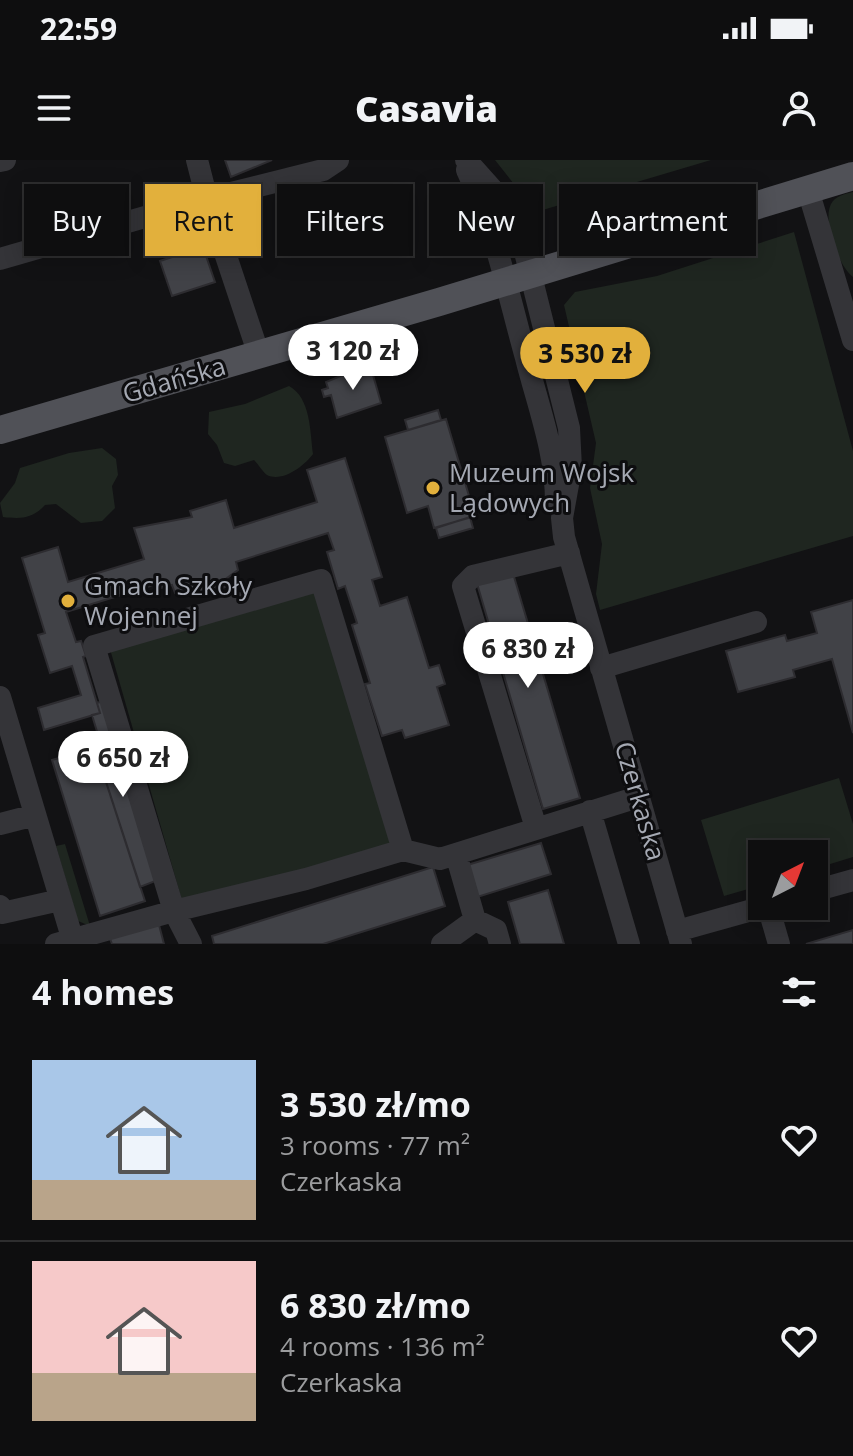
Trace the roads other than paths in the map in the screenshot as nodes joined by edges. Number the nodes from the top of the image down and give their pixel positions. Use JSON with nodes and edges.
{"nodes":[{"id":1,"x":197,"y":160,"type":"edge"},
{"id":2,"x":338,"y":160,"type":"edge"},
{"id":3,"x":464,"y":160,"type":"edge"},
{"id":4,"x":853,"y":176,"type":"edge"},
{"id":5,"x":203,"y":184,"type":"edge"},
{"id":6,"x":261,"y":186,"type":"edge"},
{"id":7,"x":808,"y":190,"type":"junction"},
{"id":8,"x":145,"y":217,"type":"edge"},
{"id":9,"x":226,"y":256,"type":"edge"},
{"id":10,"x":0,"y":259,"type":"edge"},
{"id":11,"x":518,"y":278,"type":"junction"},
{"id":12,"x":847,"y":296,"type":"edge"},
{"id":13,"x":853,"y":340,"type":"edge"},
{"id":14,"x":259,"y":355,"type":"junction"},
{"id":15,"x":0,"y":430,"type":"edge"},
{"id":16,"x":569,"y":553,"type":"junction"},
{"id":17,"x":756,"y":622,"type":"dead end"},
{"id":18,"x":601,"y":668,"type":"junction"},
{"id":19,"x":0,"y":697,"type":"edge"},
{"id":20,"x":638,"y":797,"type":"junction"},
{"id":21,"x":590,"y":811,"type":"junction"},
{"id":22,"x":35,"y":815,"type":"junction"},
{"id":23,"x":0,"y":824,"type":"edge"},
{"id":24,"x":536,"y":828,"type":"junction"},
{"id":25,"x":403,"y":850,"type":"junction"},
{"id":26,"x":456,"y":854,"type":"junction"},
{"id":27,"x":853,"y":880,"type":"edge"},
{"id":28,"x":828,"y":887,"type":"edge"},
{"id":29,"x":60,"y":900,"type":"junction"},
{"id":30,"x":0,"y":906,"type":"edge"},
{"id":31,"x":174,"y":911,"type":"junction"},
{"id":32,"x":748,"y":913,"type":"edge"},
{"id":33,"x":475,"y":920,"type":"junction"},
{"id":34,"x":771,"y":920,"type":"edge"},
{"id":35,"x":679,"y":937,"type":"edge"},
{"id":36,"x":67,"y":942,"type":"edge"},
{"id":37,"x":191,"y":944,"type":"edge"},
{"id":38,"x":442,"y":944,"type":"edge"},
{"id":39,"x":500,"y":944,"type":"edge"},
{"id":40,"x":629,"y":944,"type":"edge"},
{"id":41,"x":779,"y":944,"type":"edge"}],
"edges":[{"from":1,"to":5,"type":"street"},
{"from":2,"to":6,"type":"street"},
{"from":3,"to":11,"type":"street","name":"Czerkaska"},
{"from":4,"to":7,"type":"main road","name":"Gdańska"},
{"from":7,"to":11,"type":"main road","name":"Gdańska"},
{"from":7,"to":12,"type":"street"},
{"from":8,"to":10,"type":"street"},
{"from":9,"to":14,"type":"street"},
{"from":11,"to":14,"type":"main road","name":"Gdańska"},
{"from":11,"to":16,"type":"street","name":"Czerkaska"},
{"from":12,"to":13,"type":"street"},
{"from":14,"to":15,"type":"main road","name":"Gdańska"},
{"from":16,"to":18,"type":"street","name":"Czerkaska"},
{"from":16,"to":24,"type":"street"},
{"from":17,"to":18,"type":"street"},
{"from":18,"to":20,"type":"street","name":"Czerkaska"},
{"from":19,"to":22,"type":"street"},
{"from":20,"to":21,"type":"street"},
{"from":20,"to":35,"type":"street","name":"Czerkaska"},
{"from":21,"to":24,"type":"street"},
{"from":21,"to":40,"type":"street"},
{"from":22,"to":23,"type":"street"},
{"from":22,"to":29,"type":"street"},
{"from":24,"to":26,"type":"street"},
{"from":25,"to":26,"type":"street"},
{"from":25,"to":31,"type":"street"},
{"from":25,"to":31,"type":"street"},
{"from":26,"to":33,"type":"street"},
{"from":27,"to":28,"type":"street"},
{"from":29,"to":30,"type":"street"},
{"from":29,"to":36,"type":"street"},
{"from":31,"to":36,"type":"street"},
{"from":31,"to":37,"type":"street"},
{"from":32,"to":35,"type":"street"},
{"from":33,"to":38,"type":"street"},
{"from":33,"to":39,"type":"street"},
{"from":34,"to":41,"type":"street"}]}
